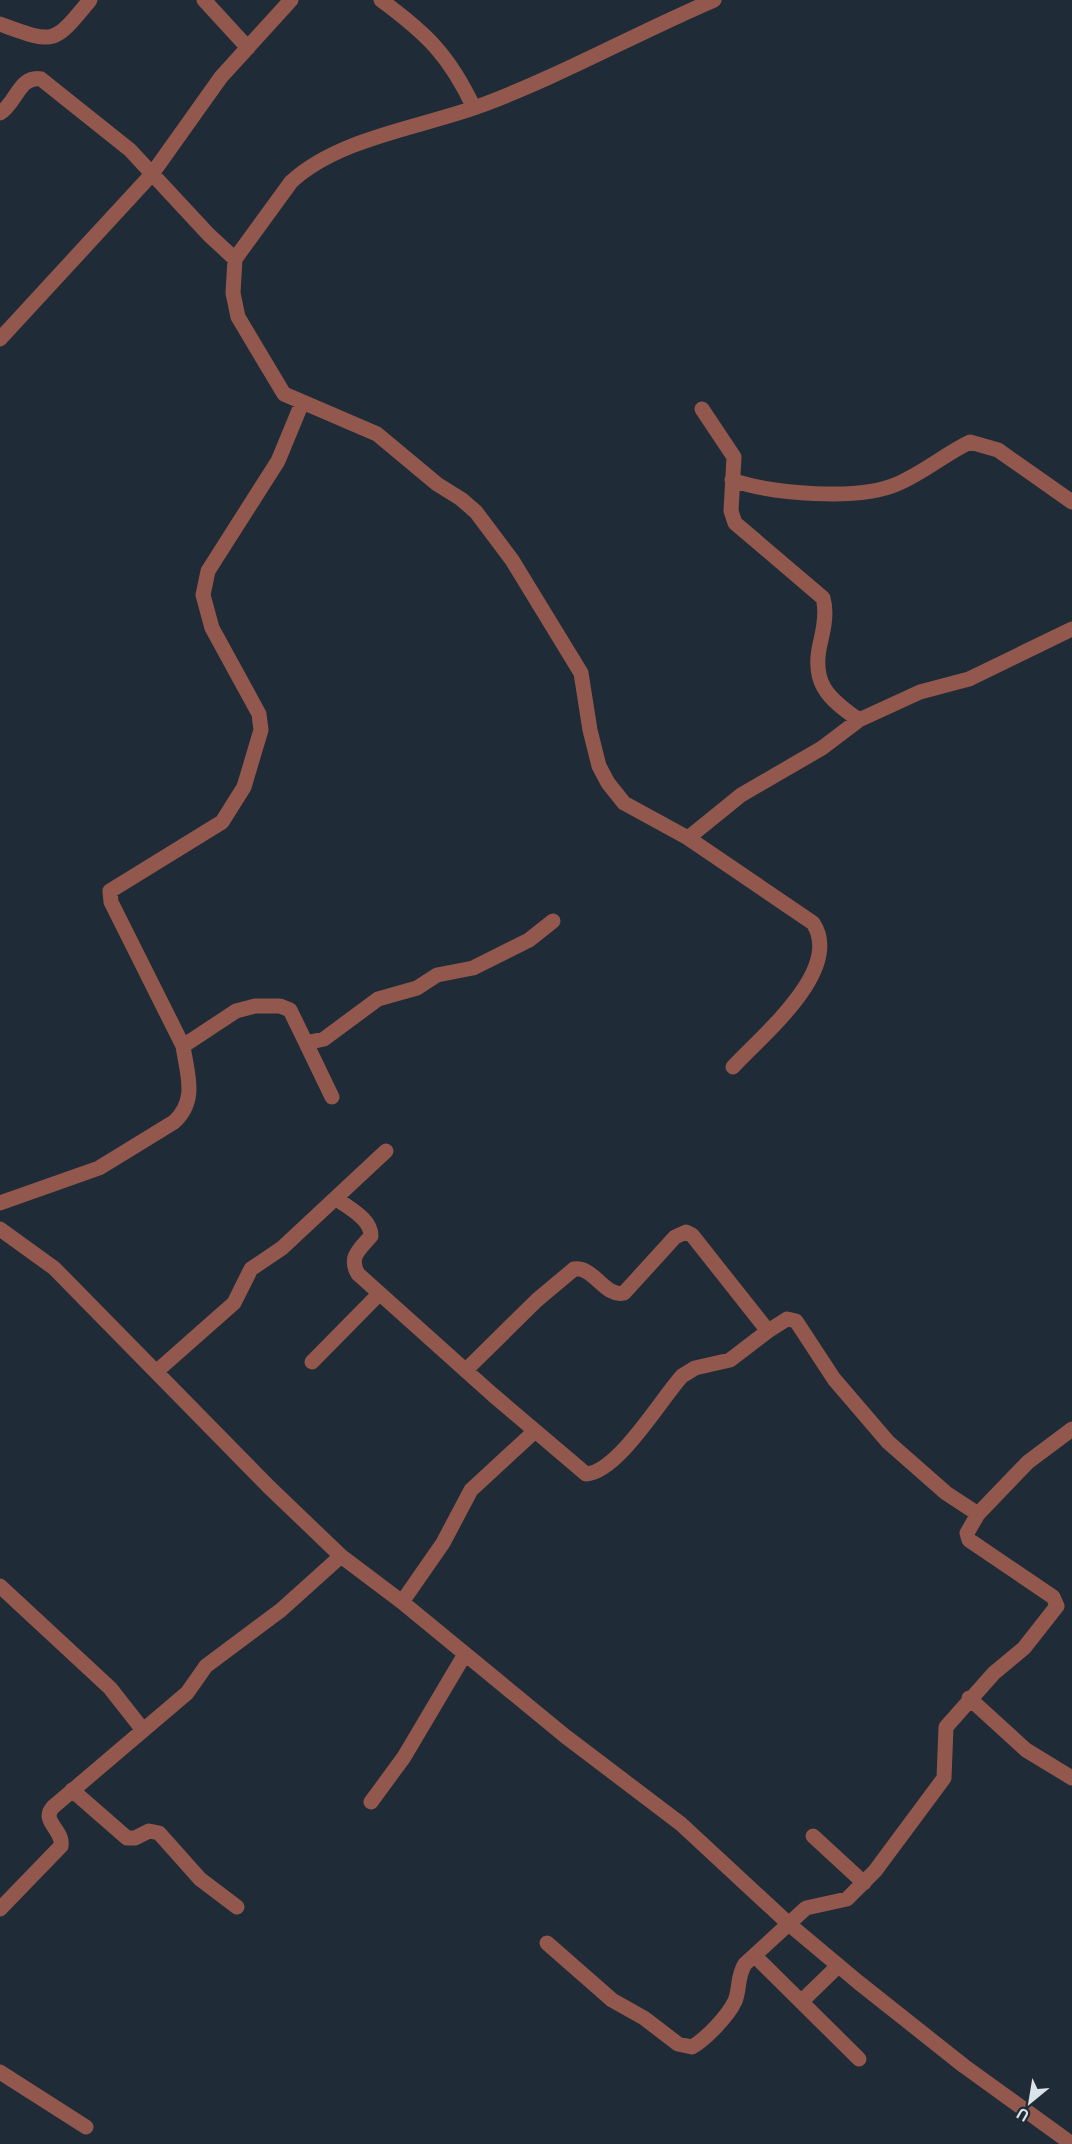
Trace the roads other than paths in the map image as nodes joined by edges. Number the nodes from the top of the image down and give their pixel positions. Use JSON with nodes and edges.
{"nodes":[{"id":1,"x":90,"y":0,"type":"edge"},
{"id":2,"x":204,"y":0,"type":"edge"},
{"id":3,"x":291,"y":0,"type":"edge"},
{"id":4,"x":381,"y":0,"type":"edge"},
{"id":5,"x":714,"y":0,"type":"edge"},
{"id":6,"x":0,"y":24,"type":"edge"},
{"id":7,"x":248,"y":48,"type":"junction"},
{"id":8,"x":474,"y":108,"type":"junction"},
{"id":9,"x":0,"y":113,"type":"edge"},
{"id":10,"x":152,"y":174,"type":"junction"},
{"id":11,"x":235,"y":259,"type":"junction"},
{"id":12,"x":0,"y":339,"type":"edge"},
{"id":13,"x":308,"y":405,"type":"junction"},
{"id":14,"x":702,"y":409,"type":"dead end"},
{"id":15,"x":732,"y":480,"type":"junction"},
{"id":16,"x":1072,"y":502,"type":"edge"},
{"id":17,"x":1072,"y":629,"type":"edge"},
{"id":18,"x":859,"y":720,"type":"junction"},
{"id":19,"x":688,"y":838,"type":"junction"},
{"id":20,"x":553,"y":921,"type":"dead end"},
{"id":21,"x":306,"y":1042,"type":"junction"},
{"id":22,"x":183,"y":1046,"type":"junction"},
{"id":23,"x":733,"y":1067,"type":"dead end"},
{"id":24,"x":332,"y":1097,"type":"dead end"},
{"id":25,"x":386,"y":1151,"type":"dead end"},
{"id":26,"x":337,"y":1199,"type":"junction"},
{"id":27,"x":0,"y":1203,"type":"edge"},
{"id":28,"x":0,"y":1229,"type":"edge"},
{"id":29,"x":379,"y":1294,"type":"junction"},
{"id":30,"x":768,"y":1331,"type":"junction"},
{"id":31,"x":312,"y":1362,"type":"dead end"},
{"id":32,"x":466,"y":1370,"type":"junction"},
{"id":33,"x":157,"y":1371,"type":"junction"},
{"id":34,"x":1072,"y":1429,"type":"edge"},
{"id":35,"x":535,"y":1431,"type":"junction"},
{"id":36,"x":978,"y":1514,"type":"junction"},
{"id":37,"x":341,"y":1556,"type":"junction"},
{"id":38,"x":0,"y":1586,"type":"edge"},
{"id":39,"x":402,"y":1602,"type":"junction"},
{"id":40,"x":465,"y":1654,"type":"junction"},
{"id":41,"x":969,"y":1698,"type":"junction"},
{"id":42,"x":143,"y":1730,"type":"junction"},
{"id":43,"x":1072,"y":1778,"type":"edge"},
{"id":44,"x":72,"y":1790,"type":"junction"},
{"id":45,"x":371,"y":1802,"type":"dead end"},
{"id":46,"x":813,"y":1836,"type":"dead end"},
{"id":47,"x":864,"y":1883,"type":"junction"},
{"id":48,"x":237,"y":1907,"type":"dead end"},
{"id":49,"x":0,"y":1909,"type":"edge"},
{"id":50,"x":790,"y":1925,"type":"junction"},
{"id":51,"x":547,"y":1943,"type":"dead end"},
{"id":52,"x":756,"y":1956,"type":"junction"},
{"id":53,"x":838,"y":1966,"type":"junction"},
{"id":54,"x":802,"y":2001,"type":"junction"},
{"id":55,"x":859,"y":2060,"type":"dead end"},
{"id":56,"x":0,"y":2072,"type":"edge"},
{"id":57,"x":86,"y":2127,"type":"dead end"},
{"id":58,"x":1072,"y":2144,"type":"edge"}],
"edges":[{"from":1,"to":6,"type":"street"},
{"from":2,"to":7,"type":"street"},
{"from":3,"to":7,"type":"street"},
{"from":4,"to":8,"type":"street"},
{"from":5,"to":8,"type":"street"},
{"from":7,"to":10,"type":"street"},
{"from":8,"to":11,"type":"street"},
{"from":9,"to":10,"type":"street"},
{"from":10,"to":11,"type":"street"},
{"from":10,"to":12,"type":"street"},
{"from":11,"to":13,"type":"street"},
{"from":13,"to":19,"type":"street"},
{"from":13,"to":22,"type":"street"},
{"from":14,"to":15,"type":"street"},
{"from":15,"to":16,"type":"street"},
{"from":15,"to":18,"type":"street"},
{"from":17,"to":18,"type":"street"},
{"from":18,"to":19,"type":"street"},
{"from":19,"to":23,"type":"street"},
{"from":20,"to":21,"type":"street"},
{"from":21,"to":22,"type":"street"},
{"from":21,"to":24,"type":"street"},
{"from":22,"to":27,"type":"street"},
{"from":25,"to":26,"type":"street"},
{"from":26,"to":29,"type":"street"},
{"from":26,"to":33,"type":"street"},
{"from":28,"to":33,"type":"street"},
{"from":29,"to":31,"type":"street"},
{"from":29,"to":32,"type":"street"},
{"from":30,"to":32,"type":"street"},
{"from":30,"to":35,"type":"street"},
{"from":30,"to":36,"type":"street"},
{"from":32,"to":35,"type":"street"},
{"from":33,"to":37,"type":"street"},
{"from":34,"to":36,"type":"street"},
{"from":35,"to":39,"type":"street"},
{"from":36,"to":41,"type":"street"},
{"from":37,"to":39,"type":"street"},
{"from":37,"to":42,"type":"street"},
{"from":38,"to":42,"type":"street"},
{"from":39,"to":40,"type":"street"},
{"from":40,"to":45,"type":"street"},
{"from":40,"to":50,"type":"street"},
{"from":41,"to":43,"type":"street"},
{"from":41,"to":47,"type":"street"},
{"from":42,"to":44,"type":"street"},
{"from":44,"to":48,"type":"street"},
{"from":44,"to":49,"type":"street"},
{"from":46,"to":47,"type":"street"},
{"from":47,"to":50,"type":"street"},
{"from":50,"to":52,"type":"street"},
{"from":50,"to":53,"type":"street"},
{"from":51,"to":52,"type":"street"},
{"from":52,"to":54,"type":"street"},
{"from":53,"to":54,"type":"street"},
{"from":53,"to":58,"type":"street"},
{"from":54,"to":55,"type":"street"},
{"from":56,"to":57,"type":"street"}]}
